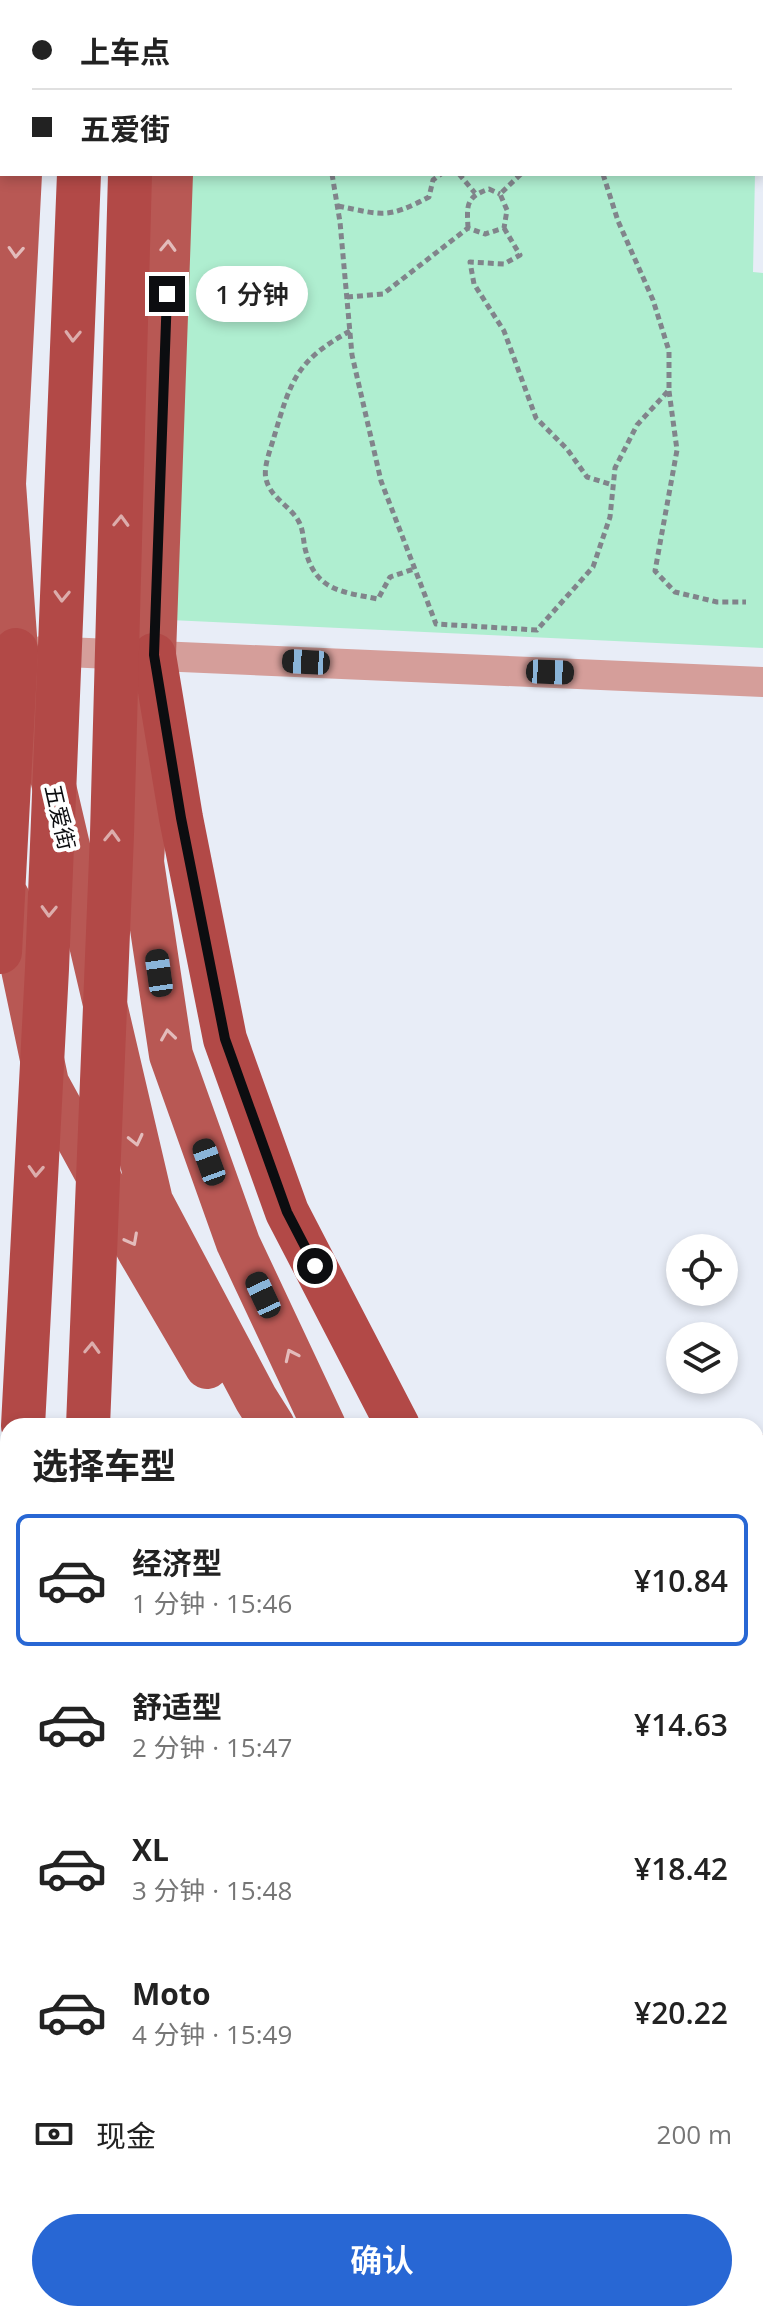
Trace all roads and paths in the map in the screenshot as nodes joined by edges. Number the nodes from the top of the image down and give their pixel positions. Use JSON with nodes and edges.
{"nodes":[{"id":1,"x":20,"y":176,"type":"edge"},
{"id":2,"x":79,"y":176,"type":"edge"},
{"id":3,"x":130,"y":176,"type":"edge"},
{"id":4,"x":171,"y":176,"type":"edge"},
{"id":5,"x":332,"y":176,"type":"edge"},
{"id":6,"x":438,"y":176,"type":"edge"},
{"id":7,"x":461,"y":176,"type":"edge"},
{"id":8,"x":519,"y":176,"type":"edge"},
{"id":9,"x":604,"y":176,"type":"edge"},
{"id":10,"x":475,"y":193,"type":"junction"},
{"id":11,"x":500,"y":194,"type":"junction"},
{"id":12,"x":337,"y":205,"type":"junction"},
{"id":13,"x":468,"y":228,"type":"junction"},
{"id":14,"x":504,"y":228,"type":"junction"},
{"id":15,"x":347,"y":297,"type":"junction"},
{"id":16,"x":350,"y":331,"type":"junction"},
{"id":17,"x":669,"y":390,"type":"junction"},
{"id":18,"x":613,"y":485,"type":"junction"},
{"id":19,"x":414,"y":569,"type":"junction"},
{"id":20,"x":746,"y":602,"type":"dead end"},
{"id":21,"x":8,"y":650,"type":"edge"},
{"id":22,"x":154,"y":655,"type":"junction"},
{"id":23,"x":763,"y":682,"type":"edge"},
{"id":24,"x":4,"y":880,"type":"junction"},
{"id":25,"x":0,"y":952,"type":"edge"},
{"id":26,"x":23,"y":1418,"type":"edge"},
{"id":27,"x":88,"y":1418,"type":"edge"},
{"id":28,"x":240,"y":1418,"type":"edge"},
{"id":29,"x":268,"y":1418,"type":"edge"},
{"id":30,"x":320,"y":1418,"type":"edge"},
{"id":31,"x":394,"y":1418,"type":"edge"}],
"edges":[{"from":1,"to":21,"type":"main road","name":"五爱街","one_way":true},
{"from":2,"to":26,"type":"highway","one_way":true,"bridge":true},
{"from":27,"to":3,"type":"highway","one_way":true,"bridge":true},
{"from":22,"to":4,"type":"main road","one_way":true},
{"from":5,"to":12,"type":"path"},
{"from":6,"to":12,"type":"path"},
{"from":7,"to":10,"type":"path"},
{"from":8,"to":11,"type":"path"},
{"from":9,"to":17,"type":"path"},
{"from":10,"to":11,"type":"path"},
{"from":10,"to":13,"type":"path"},
{"from":11,"to":14,"type":"path"},
{"from":12,"to":15,"type":"path"},
{"from":13,"to":14,"type":"path"},
{"from":13,"to":15,"type":"path"},
{"from":14,"to":18,"type":"path"},
{"from":15,"to":16,"type":"path"},
{"from":16,"to":19,"type":"path"},
{"from":16,"to":19,"type":"path"},
{"from":17,"to":18,"type":"path"},
{"from":17,"to":20,"type":"path"},
{"from":18,"to":19,"type":"path"},
{"from":21,"to":22,"type":"street"},
{"from":21,"to":24,"type":"highway"},
{"from":21,"to":29,"type":"main road","name":"五爱街","one_way":true},
{"from":22,"to":23,"type":"street"},
{"from":30,"to":22,"type":"main road","one_way":true},
{"from":22,"to":31,"type":"highway"},
{"from":24,"to":25,"type":"highway"},
{"from":24,"to":28,"type":"main road","one_way":true}]}
